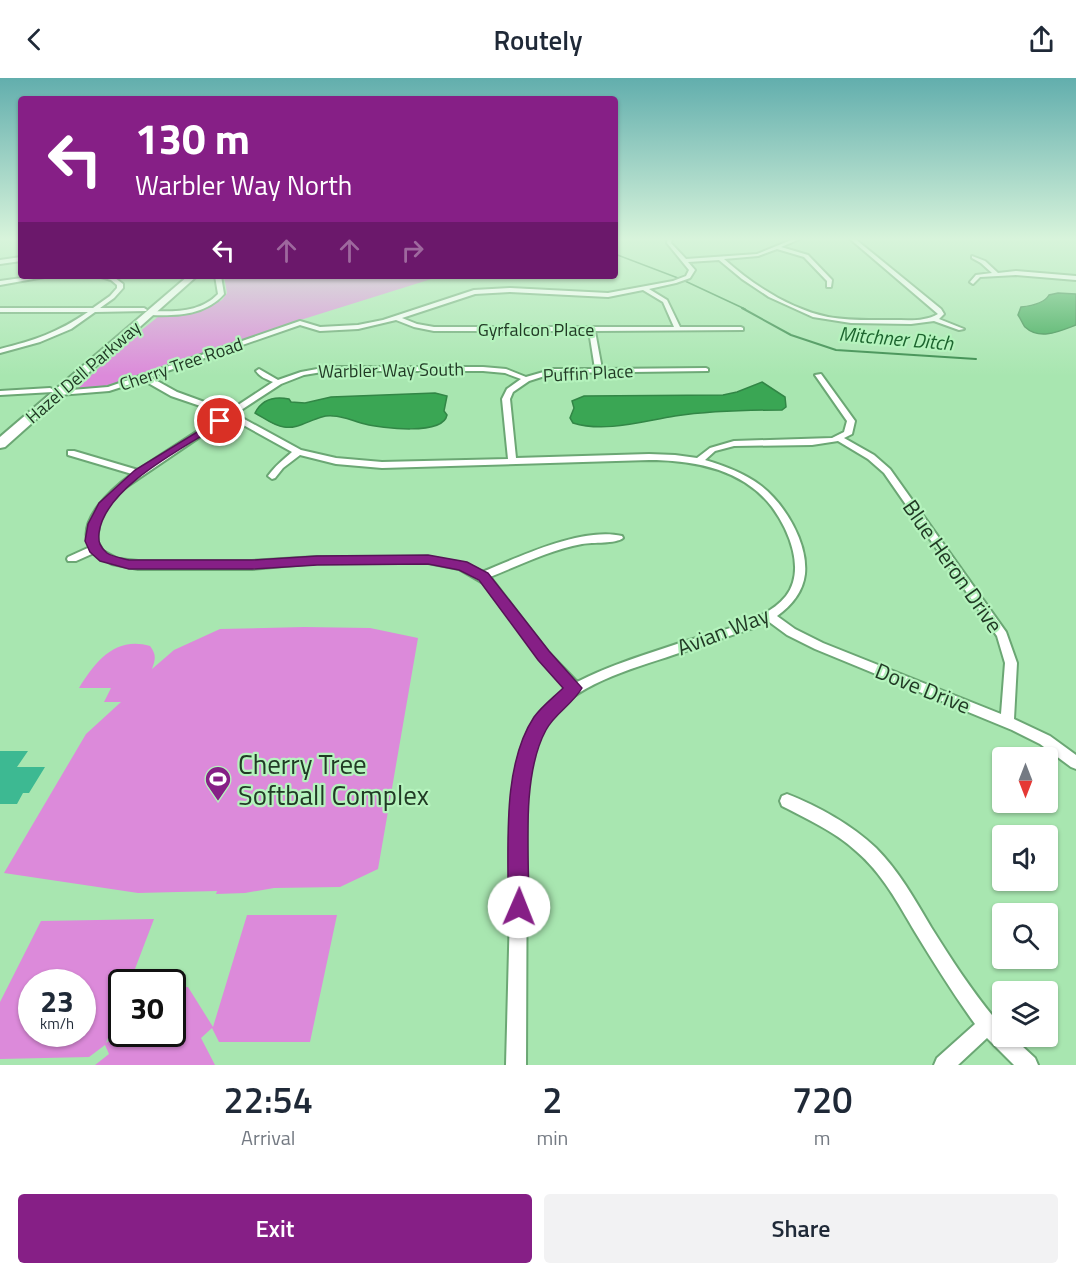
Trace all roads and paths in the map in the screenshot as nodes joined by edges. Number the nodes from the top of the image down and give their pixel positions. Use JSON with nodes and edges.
{"nodes":[{"id":1,"x":118,"y":284,"type":"edge"},
{"id":2,"x":175,"y":284,"type":"edge"},
{"id":3,"x":183,"y":284,"type":"edge"},
{"id":4,"x":219,"y":284,"type":"edge"},
{"id":5,"x":660,"y":284,"type":"edge"},
{"id":6,"x":752,"y":284,"type":"edge"},
{"id":7,"x":908,"y":284,"type":"edge"},
{"id":8,"x":644,"y":288,"type":"junction"},
{"id":9,"x":0,"y":311,"type":"edge"},
{"id":10,"x":93,"y":312,"type":"junction"},
{"id":11,"x":147,"y":312,"type":"junction"},
{"id":12,"x":397,"y":318,"type":"junction"},
{"id":13,"x":934,"y":320,"type":"junction"},
{"id":14,"x":592,"y":329,"type":"junction"},
{"id":15,"x":678,"y":329,"type":"junction"},
{"id":16,"x":741,"y":329,"type":"dead end"},
{"id":17,"x":961,"y":329,"type":"dead end"},
{"id":18,"x":0,"y":351,"type":"edge"},
{"id":19,"x":259,"y":370,"type":"dead end"},
{"id":20,"x":598,"y":370,"type":"junction"},
{"id":21,"x":706,"y":370,"type":"dead end"},
{"id":22,"x":819,"y":375,"type":"dead end"},
{"id":23,"x":144,"y":377,"type":"junction"},
{"id":24,"x":526,"y":379,"type":"junction"},
{"id":25,"x":278,"y":382,"type":"junction"},
{"id":26,"x":50,"y":393,"type":"junction"},
{"id":27,"x":0,"y":394,"type":"edge"},
{"id":28,"x":230,"y":414,"type":"junction"},
{"id":29,"x":0,"y":430,"type":"edge"},
{"id":30,"x":840,"y":439,"type":"junction"},
{"id":31,"x":0,"y":444,"type":"edge"},
{"id":32,"x":298,"y":452,"type":"junction"},
{"id":33,"x":71,"y":453,"type":"dead end"},
{"id":34,"x":512,"y":461,"type":"junction"},
{"id":35,"x":699,"y":461,"type":"junction"},
{"id":36,"x":139,"y":472,"type":"junction"},
{"id":37,"x":272,"y":476,"type":"dead end"},
{"id":38,"x":618,"y":538,"type":"dead end"},
{"id":39,"x":95,"y":549,"type":"junction"},
{"id":40,"x":72,"y":559,"type":"dead end"},
{"id":41,"x":483,"y":576,"type":"junction"},
{"id":42,"x":769,"y":616,"type":"junction"},
{"id":43,"x":574,"y":688,"type":"junction"},
{"id":44,"x":1007,"y":721,"type":"junction"},
{"id":45,"x":1076,"y":763,"type":"edge"},
{"id":46,"x":787,"y":801,"type":"dead end"},
{"id":47,"x":986,"y":1026,"type":"junction"},
{"id":48,"x":516,"y":1065,"type":"edge"},
{"id":49,"x":944,"y":1065,"type":"edge"},
{"id":50,"x":1028,"y":1065,"type":"edge"}],
"edges":[{"from":1,"to":10,"type":"street"},
{"from":2,"to":11,"type":"main road","name":"Hazel Dell Parkway"},
{"from":3,"to":11,"type":"main road","name":"Hazel Dell Parkway"},
{"from":4,"to":11,"type":"street"},
{"from":5,"to":8,"type":"street"},
{"from":6,"to":13,"type":"street"},
{"from":7,"to":13,"type":"street"},
{"from":8,"to":12,"type":"street"},
{"from":8,"to":15,"type":"street"},
{"from":9,"to":10,"type":"street"},
{"from":10,"to":11,"type":"street"},
{"from":10,"to":18,"type":"street"},
{"from":11,"to":26,"type":"main road","name":"Hazel Dell Parkway"},
{"from":12,"to":14,"type":"street","name":"Gyrfalcon Place"},
{"from":12,"to":23,"type":"street","name":"Cherry Tree Road"},
{"from":13,"to":17,"type":"street"},
{"from":14,"to":15,"type":"street","name":"Gyrfalcon Place"},
{"from":14,"to":20,"type":"street"},
{"from":15,"to":16,"type":"street","name":"Gyrfalcon Place"},
{"from":19,"to":25,"type":"street"},
{"from":20,"to":21,"type":"street","name":"Puffin Place"},
{"from":20,"to":24,"type":"street","name":"Puffin Place"},
{"from":22,"to":30,"type":"street"},
{"from":23,"to":26,"type":"street","name":"Cherry Tree Road"},
{"from":23,"to":28,"type":"street","name":"Avian Way"},
{"from":24,"to":25,"type":"street","name":"Warbler Way South"},
{"from":24,"to":34,"type":"street","name":"Puffin Place"},
{"from":25,"to":28,"type":"street","name":"Warbler Way South"},
{"from":26,"to":27,"type":"street","name":"Cherry Tree Road"},
{"from":26,"to":29,"type":"main road","name":"Hazel Dell Parkway"},
{"from":26,"to":31,"type":"main road","name":"Hazel Dell Parkway"},
{"from":28,"to":32,"type":"street","name":"Avian Way"},
{"from":28,"to":36,"type":"street","name":"Warbler Way South"},
{"from":30,"to":35,"type":"street"},
{"from":30,"to":44,"type":"street","name":"Blue Heron Drive"},
{"from":32,"to":34,"type":"street","name":"Avian Way"},
{"from":32,"to":37,"type":"street"},
{"from":33,"to":36,"type":"street"},
{"from":34,"to":35,"type":"street","name":"Avian Way"},
{"from":35,"to":42,"type":"street","name":"Avian Way"},
{"from":36,"to":39,"type":"street","name":"Warbler Way South"},
{"from":38,"to":41,"type":"street"},
{"from":39,"to":40,"type":"street"},
{"from":39,"to":41,"type":"street"},
{"from":41,"to":43,"type":"street"},
{"from":42,"to":43,"type":"street","name":"Avian Way"},
{"from":42,"to":44,"type":"street","name":"Dove Drive"},
{"from":43,"to":48,"type":"street","name":"Avian Way"},
{"from":44,"to":45,"type":"street","name":"Dove Drive"},
{"from":46,"to":47,"type":"street"},
{"from":47,"to":49,"type":"street"},
{"from":47,"to":50,"type":"street"}]}
